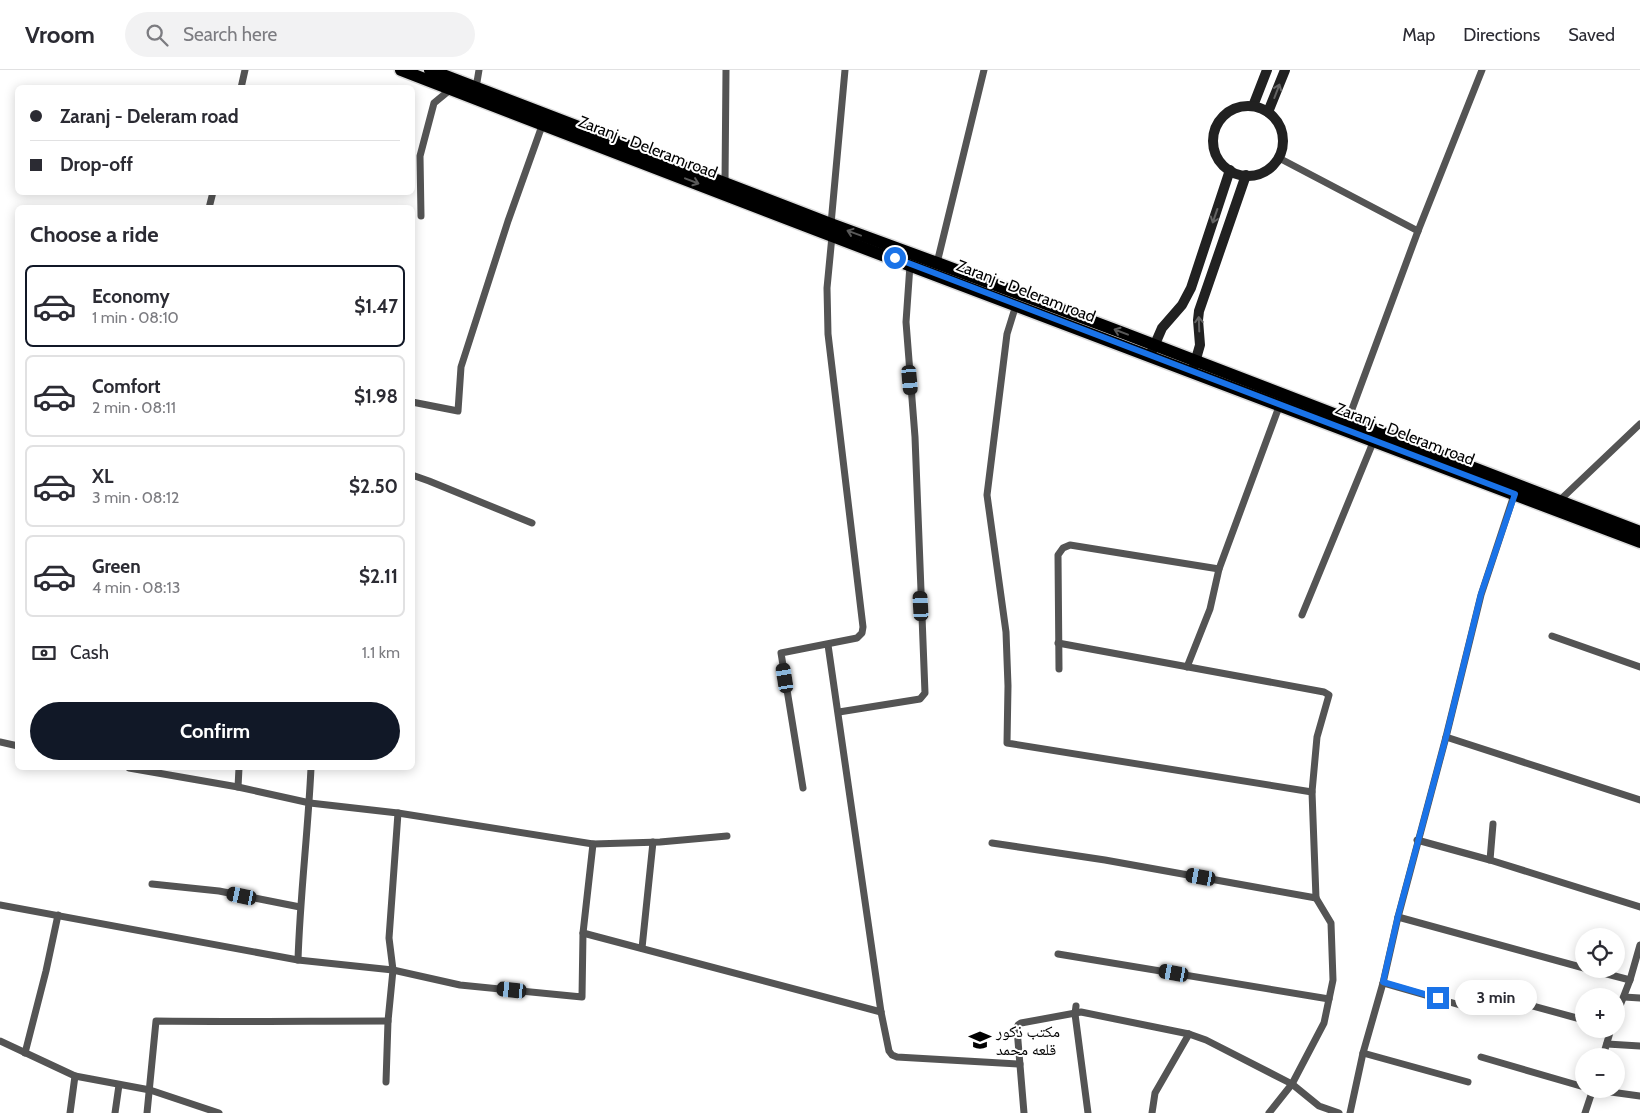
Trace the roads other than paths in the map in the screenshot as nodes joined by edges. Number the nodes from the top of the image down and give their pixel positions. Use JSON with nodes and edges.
{"nodes":[{"id":1,"x":245,"y":70,"type":"edge"},
{"id":2,"x":401,"y":70,"type":"edge"},
{"id":3,"x":430,"y":70,"type":"edge"},
{"id":4,"x":479,"y":70,"type":"edge"},
{"id":5,"x":726,"y":70,"type":"edge"},
{"id":6,"x":845,"y":70,"type":"edge"},
{"id":7,"x":984,"y":70,"type":"edge"},
{"id":8,"x":1266,"y":70,"type":"edge"},
{"id":9,"x":1285,"y":70,"type":"edge"},
{"id":10,"x":1482,"y":70,"type":"edge"},
{"id":11,"x":452,"y":84,"type":"junction"},
{"id":12,"x":242,"y":85,"type":"edge"},
{"id":13,"x":476,"y":88,"type":"junction"},
{"id":14,"x":1253,"y":106,"type":"junction"},
{"id":15,"x":1268,"y":112,"type":"junction"},
{"id":16,"x":543,"y":123,"type":"junction"},
{"id":17,"x":1280,"y":158,"type":"junction"},
{"id":18,"x":1230,"y":170,"type":"junction"},
{"id":19,"x":1246,"y":175,"type":"junction"},
{"id":20,"x":725,"y":183,"type":"junction"},
{"id":21,"x":421,"y":216,"type":"dead end"},
{"id":22,"x":831,"y":230,"type":"junction"},
{"id":23,"x":1418,"y":231,"type":"junction"},
{"id":24,"x":912,"y":259,"type":"junction"},
{"id":25,"x":937,"y":262,"type":"junction"},
{"id":26,"x":1016,"y":305,"type":"junction"},
{"id":27,"x":1152,"y":350,"type":"junction"},
{"id":28,"x":1194,"y":367,"type":"junction"},
{"id":29,"x":415,"y":403,"type":"edge"},
{"id":30,"x":1280,"y":404,"type":"junction"},
{"id":31,"x":1348,"y":420,"type":"junction"},
{"id":32,"x":1640,"y":424,"type":"edge"},
{"id":33,"x":1374,"y":440,"type":"junction"},
{"id":34,"x":415,"y":477,"type":"edge"},
{"id":35,"x":1516,"y":489,"type":"junction"},
{"id":36,"x":1558,"y":501,"type":"junction"},
{"id":37,"x":532,"y":523,"type":"dead end"},
{"id":38,"x":1640,"y":532,"type":"edge"},
{"id":39,"x":1640,"y":542,"type":"edge"},
{"id":40,"x":1219,"y":569,"type":"junction"},
{"id":41,"x":1302,"y":615,"type":"dead end"},
{"id":42,"x":1552,"y":636,"type":"dead end"},
{"id":43,"x":1058,"y":643,"type":"junction"},
{"id":44,"x":828,"y":645,"type":"junction"},
{"id":45,"x":1187,"y":667,"type":"junction"},
{"id":46,"x":1640,"y":667,"type":"edge"},
{"id":47,"x":1059,"y":668,"type":"dead end"},
{"id":48,"x":839,"y":712,"type":"junction"},
{"id":49,"x":1446,"y":737,"type":"junction"},
{"id":50,"x":0,"y":742,"type":"edge"},
{"id":51,"x":15,"y":745,"type":"edge"},
{"id":52,"x":140,"y":770,"type":"edge"},
{"id":53,"x":239,"y":770,"type":"edge"},
{"id":54,"x":311,"y":770,"type":"edge"},
{"id":55,"x":238,"y":787,"type":"junction"},
{"id":56,"x":803,"y":788,"type":"dead end"},
{"id":57,"x":1312,"y":792,"type":"junction"},
{"id":58,"x":1640,"y":800,"type":"edge"},
{"id":59,"x":310,"y":803,"type":"junction"},
{"id":60,"x":398,"y":813,"type":"junction"},
{"id":61,"x":1493,"y":824,"type":"dead end"},
{"id":62,"x":727,"y":836,"type":"dead end"},
{"id":63,"x":1418,"y":840,"type":"junction"},
{"id":64,"x":654,"y":842,"type":"junction"},
{"id":65,"x":992,"y":843,"type":"dead end"},
{"id":66,"x":593,"y":844,"type":"junction"},
{"id":67,"x":1490,"y":860,"type":"junction"},
{"id":68,"x":152,"y":884,"type":"dead end"},
{"id":69,"x":1316,"y":898,"type":"junction"},
{"id":70,"x":0,"y":905,"type":"edge"},
{"id":71,"x":1640,"y":906,"type":"edge"},
{"id":72,"x":300,"y":907,"type":"junction"},
{"id":73,"x":58,"y":915,"type":"junction"},
{"id":74,"x":1398,"y":916,"type":"junction"},
{"id":75,"x":583,"y":933,"type":"junction"},
{"id":76,"x":1640,"y":945,"type":"edge"},
{"id":77,"x":642,"y":948,"type":"junction"},
{"id":78,"x":1058,"y":954,"type":"dead end"},
{"id":79,"x":298,"y":960,"type":"junction"},
{"id":80,"x":1575,"y":965,"type":"edge"},
{"id":81,"x":393,"y":970,"type":"junction"},
{"id":82,"x":1622,"y":978,"type":"edge"},
{"id":83,"x":1630,"y":980,"type":"junction"},
{"id":84,"x":1383,"y":982,"type":"junction"},
{"id":85,"x":1625,"y":994,"type":"edge"},
{"id":86,"x":1625,"y":997,"type":"edge"},
{"id":87,"x":1329,"y":998,"type":"junction"},
{"id":88,"x":1640,"y":998,"type":"edge"},
{"id":89,"x":1076,"y":1006,"type":"dead end"},
{"id":90,"x":881,"y":1012,"type":"junction"},
{"id":91,"x":1075,"y":1014,"type":"junction"},
{"id":92,"x":1575,"y":1018,"type":"edge"},
{"id":93,"x":388,"y":1021,"type":"junction"},
{"id":94,"x":1189,"y":1034,"type":"junction"},
{"id":95,"x":1609,"y":1038,"type":"edge"},
{"id":96,"x":0,"y":1041,"type":"edge"},
{"id":97,"x":1607,"y":1044,"type":"junction"},
{"id":98,"x":1640,"y":1046,"type":"edge"},
{"id":99,"x":1606,"y":1048,"type":"edge"},
{"id":100,"x":25,"y":1053,"type":"junction"},
{"id":101,"x":1363,"y":1053,"type":"junction"},
{"id":102,"x":1482,"y":1057,"type":"dead end"},
{"id":103,"x":1020,"y":1064,"type":"junction"},
{"id":104,"x":74,"y":1076,"type":"junction"},
{"id":105,"x":386,"y":1082,"type":"dead end"},
{"id":106,"x":1468,"y":1082,"type":"dead end"},
{"id":107,"x":1292,"y":1084,"type":"junction"},
{"id":108,"x":1575,"y":1084,"type":"edge"},
{"id":109,"x":119,"y":1086,"type":"junction"},
{"id":110,"x":150,"y":1090,"type":"junction"},
{"id":111,"x":1625,"y":1094,"type":"edge"},
{"id":112,"x":1640,"y":1096,"type":"edge"},
{"id":113,"x":1589,"y":1098,"type":"edge"},
{"id":114,"x":70,"y":1113,"type":"edge"},
{"id":115,"x":116,"y":1113,"type":"edge"},
{"id":116,"x":147,"y":1113,"type":"edge"},
{"id":117,"x":219,"y":1113,"type":"edge"},
{"id":118,"x":1024,"y":1113,"type":"edge"},
{"id":119,"x":1088,"y":1113,"type":"edge"},
{"id":120,"x":1152,"y":1113,"type":"edge"},
{"id":121,"x":1269,"y":1113,"type":"edge"},
{"id":122,"x":1339,"y":1113,"type":"edge"},
{"id":123,"x":1350,"y":1113,"type":"edge"},
{"id":124,"x":1586,"y":1113,"type":"edge"}],
"edges":[{"from":1,"to":12,"type":"street"},
{"from":2,"to":11,"type":"highway","name":"Zaranj - Deleram road"},
{"from":3,"to":11,"type":"highway","name":"Zaranj - Deleram road"},
{"from":4,"to":13,"type":"street"},
{"from":5,"to":20,"type":"street"},
{"from":6,"to":22,"type":"street"},
{"from":7,"to":25,"type":"street"},
{"from":8,"to":14,"type":"street"},
{"from":15,"to":9,"type":"street","one_way":true},
{"from":10,"to":23,"type":"street"},
{"from":11,"to":13,"type":"highway","name":"Zaranj - Deleram road"},
{"from":11,"to":16,"type":"highway","name":"Zaranj - Deleram road"},
{"from":11,"to":21,"type":"street"},
{"from":13,"to":20,"type":"highway","name":"Zaranj - Deleram road"},
{"from":14,"to":15,"type":"street"},
{"from":14,"to":18,"type":"street"},
{"from":15,"to":17,"type":"street"},
{"from":16,"to":22,"type":"highway","name":"Zaranj - Deleram road","one_way":true},
{"from":16,"to":29,"type":"street"},
{"from":17,"to":19,"type":"street"},
{"from":17,"to":23,"type":"street"},
{"from":18,"to":19,"type":"street"},
{"from":18,"to":27,"type":"street","one_way":true},
{"from":28,"to":19,"type":"street","one_way":true},
{"from":20,"to":22,"type":"highway","name":"Zaranj - Deleram road"},
{"from":22,"to":24,"type":"highway","name":"Zaranj - Deleram road"},
{"from":22,"to":44,"type":"street"},
{"from":23,"to":31,"type":"street"},
{"from":24,"to":25,"type":"highway","name":"Zaranj - Deleram road"},
{"from":24,"to":26,"type":"highway","name":"Zaranj - Deleram road"},
{"from":24,"to":48,"type":"street"},
{"from":27,"to":25,"type":"highway","name":"Zaranj - Deleram road","one_way":true},
{"from":26,"to":27,"type":"highway","name":"Zaranj - Deleram road"},
{"from":26,"to":57,"type":"street"},
{"from":27,"to":28,"type":"highway","name":"Zaranj - Deleram road"},
{"from":28,"to":30,"type":"highway","name":"Zaranj - Deleram road"},
{"from":28,"to":31,"type":"highway","name":"Zaranj - Deleram road"},
{"from":30,"to":33,"type":"highway","name":"Zaranj - Deleram road"},
{"from":30,"to":40,"type":"street"},
{"from":31,"to":35,"type":"highway","name":"Zaranj - Deleram road"},
{"from":32,"to":36,"type":"street"},
{"from":33,"to":35,"type":"highway","name":"Zaranj - Deleram road"},
{"from":33,"to":41,"type":"street"},
{"from":34,"to":37,"type":"street"},
{"from":35,"to":36,"type":"highway","name":"Zaranj - Deleram road"},
{"from":35,"to":39,"type":"highway","name":"Zaranj - Deleram road"},
{"from":35,"to":49,"type":"street"},
{"from":36,"to":38,"type":"highway","name":"Zaranj - Deleram road"},
{"from":40,"to":43,"type":"street"},
{"from":40,"to":45,"type":"street"},
{"from":42,"to":46,"type":"street"},
{"from":43,"to":45,"type":"street"},
{"from":43,"to":47,"type":"street"},
{"from":44,"to":48,"type":"street"},
{"from":44,"to":56,"type":"street"},
{"from":45,"to":57,"type":"street"},
{"from":48,"to":90,"type":"street"},
{"from":49,"to":58,"type":"street"},
{"from":49,"to":63,"type":"street"},
{"from":50,"to":51,"type":"street"},
{"from":52,"to":55,"type":"street"},
{"from":53,"to":55,"type":"street"},
{"from":54,"to":59,"type":"street"},
{"from":55,"to":59,"type":"street"},
{"from":57,"to":69,"type":"street"},
{"from":59,"to":60,"type":"street"},
{"from":59,"to":72,"type":"street"},
{"from":60,"to":66,"type":"street"},
{"from":60,"to":81,"type":"street"},
{"from":61,"to":67,"type":"street"},
{"from":62,"to":64,"type":"street"},
{"from":63,"to":67,"type":"street"},
{"from":63,"to":74,"type":"street"},
{"from":64,"to":66,"type":"street"},
{"from":64,"to":77,"type":"street"},
{"from":65,"to":69,"type":"street"},
{"from":66,"to":75,"type":"street"},
{"from":67,"to":71,"type":"street"},
{"from":68,"to":72,"type":"street"},
{"from":69,"to":87,"type":"street"},
{"from":70,"to":73,"type":"street"},
{"from":72,"to":79,"type":"street"},
{"from":73,"to":79,"type":"street"},
{"from":73,"to":100,"type":"street"},
{"from":74,"to":80,"type":"street"},
{"from":74,"to":84,"type":"street"},
{"from":75,"to":77,"type":"street"},
{"from":75,"to":81,"type":"street"},
{"from":76,"to":83,"type":"street"},
{"from":77,"to":90,"type":"street"},
{"from":78,"to":87,"type":"street"},
{"from":79,"to":81,"type":"street"},
{"from":81,"to":93,"type":"street"},
{"from":82,"to":83,"type":"street"},
{"from":83,"to":85,"type":"street"},
{"from":84,"to":92,"type":"street"},
{"from":84,"to":101,"type":"street"},
{"from":86,"to":88,"type":"street"},
{"from":87,"to":107,"type":"street"},
{"from":89,"to":91,"type":"street"},
{"from":90,"to":103,"type":"street"},
{"from":91,"to":94,"type":"street"},
{"from":91,"to":103,"type":"street"},
{"from":91,"to":119,"type":"street"},
{"from":93,"to":105,"type":"street"},
{"from":93,"to":110,"type":"street"},
{"from":94,"to":107,"type":"street"},
{"from":94,"to":120,"type":"street"},
{"from":95,"to":97,"type":"street"},
{"from":96,"to":100,"type":"street"},
{"from":97,"to":98,"type":"street"},
{"from":97,"to":99,"type":"street"},
{"from":100,"to":104,"type":"street"},
{"from":101,"to":106,"type":"street"},
{"from":101,"to":123,"type":"street"},
{"from":102,"to":108,"type":"street"},
{"from":103,"to":118,"type":"street"},
{"from":104,"to":109,"type":"street"},
{"from":104,"to":114,"type":"street"},
{"from":107,"to":121,"type":"street"},
{"from":107,"to":122,"type":"street"},
{"from":109,"to":110,"type":"street"},
{"from":109,"to":115,"type":"street"},
{"from":110,"to":116,"type":"street"},
{"from":110,"to":117,"type":"street"},
{"from":111,"to":112,"type":"street"},
{"from":113,"to":124,"type":"street"}]}
